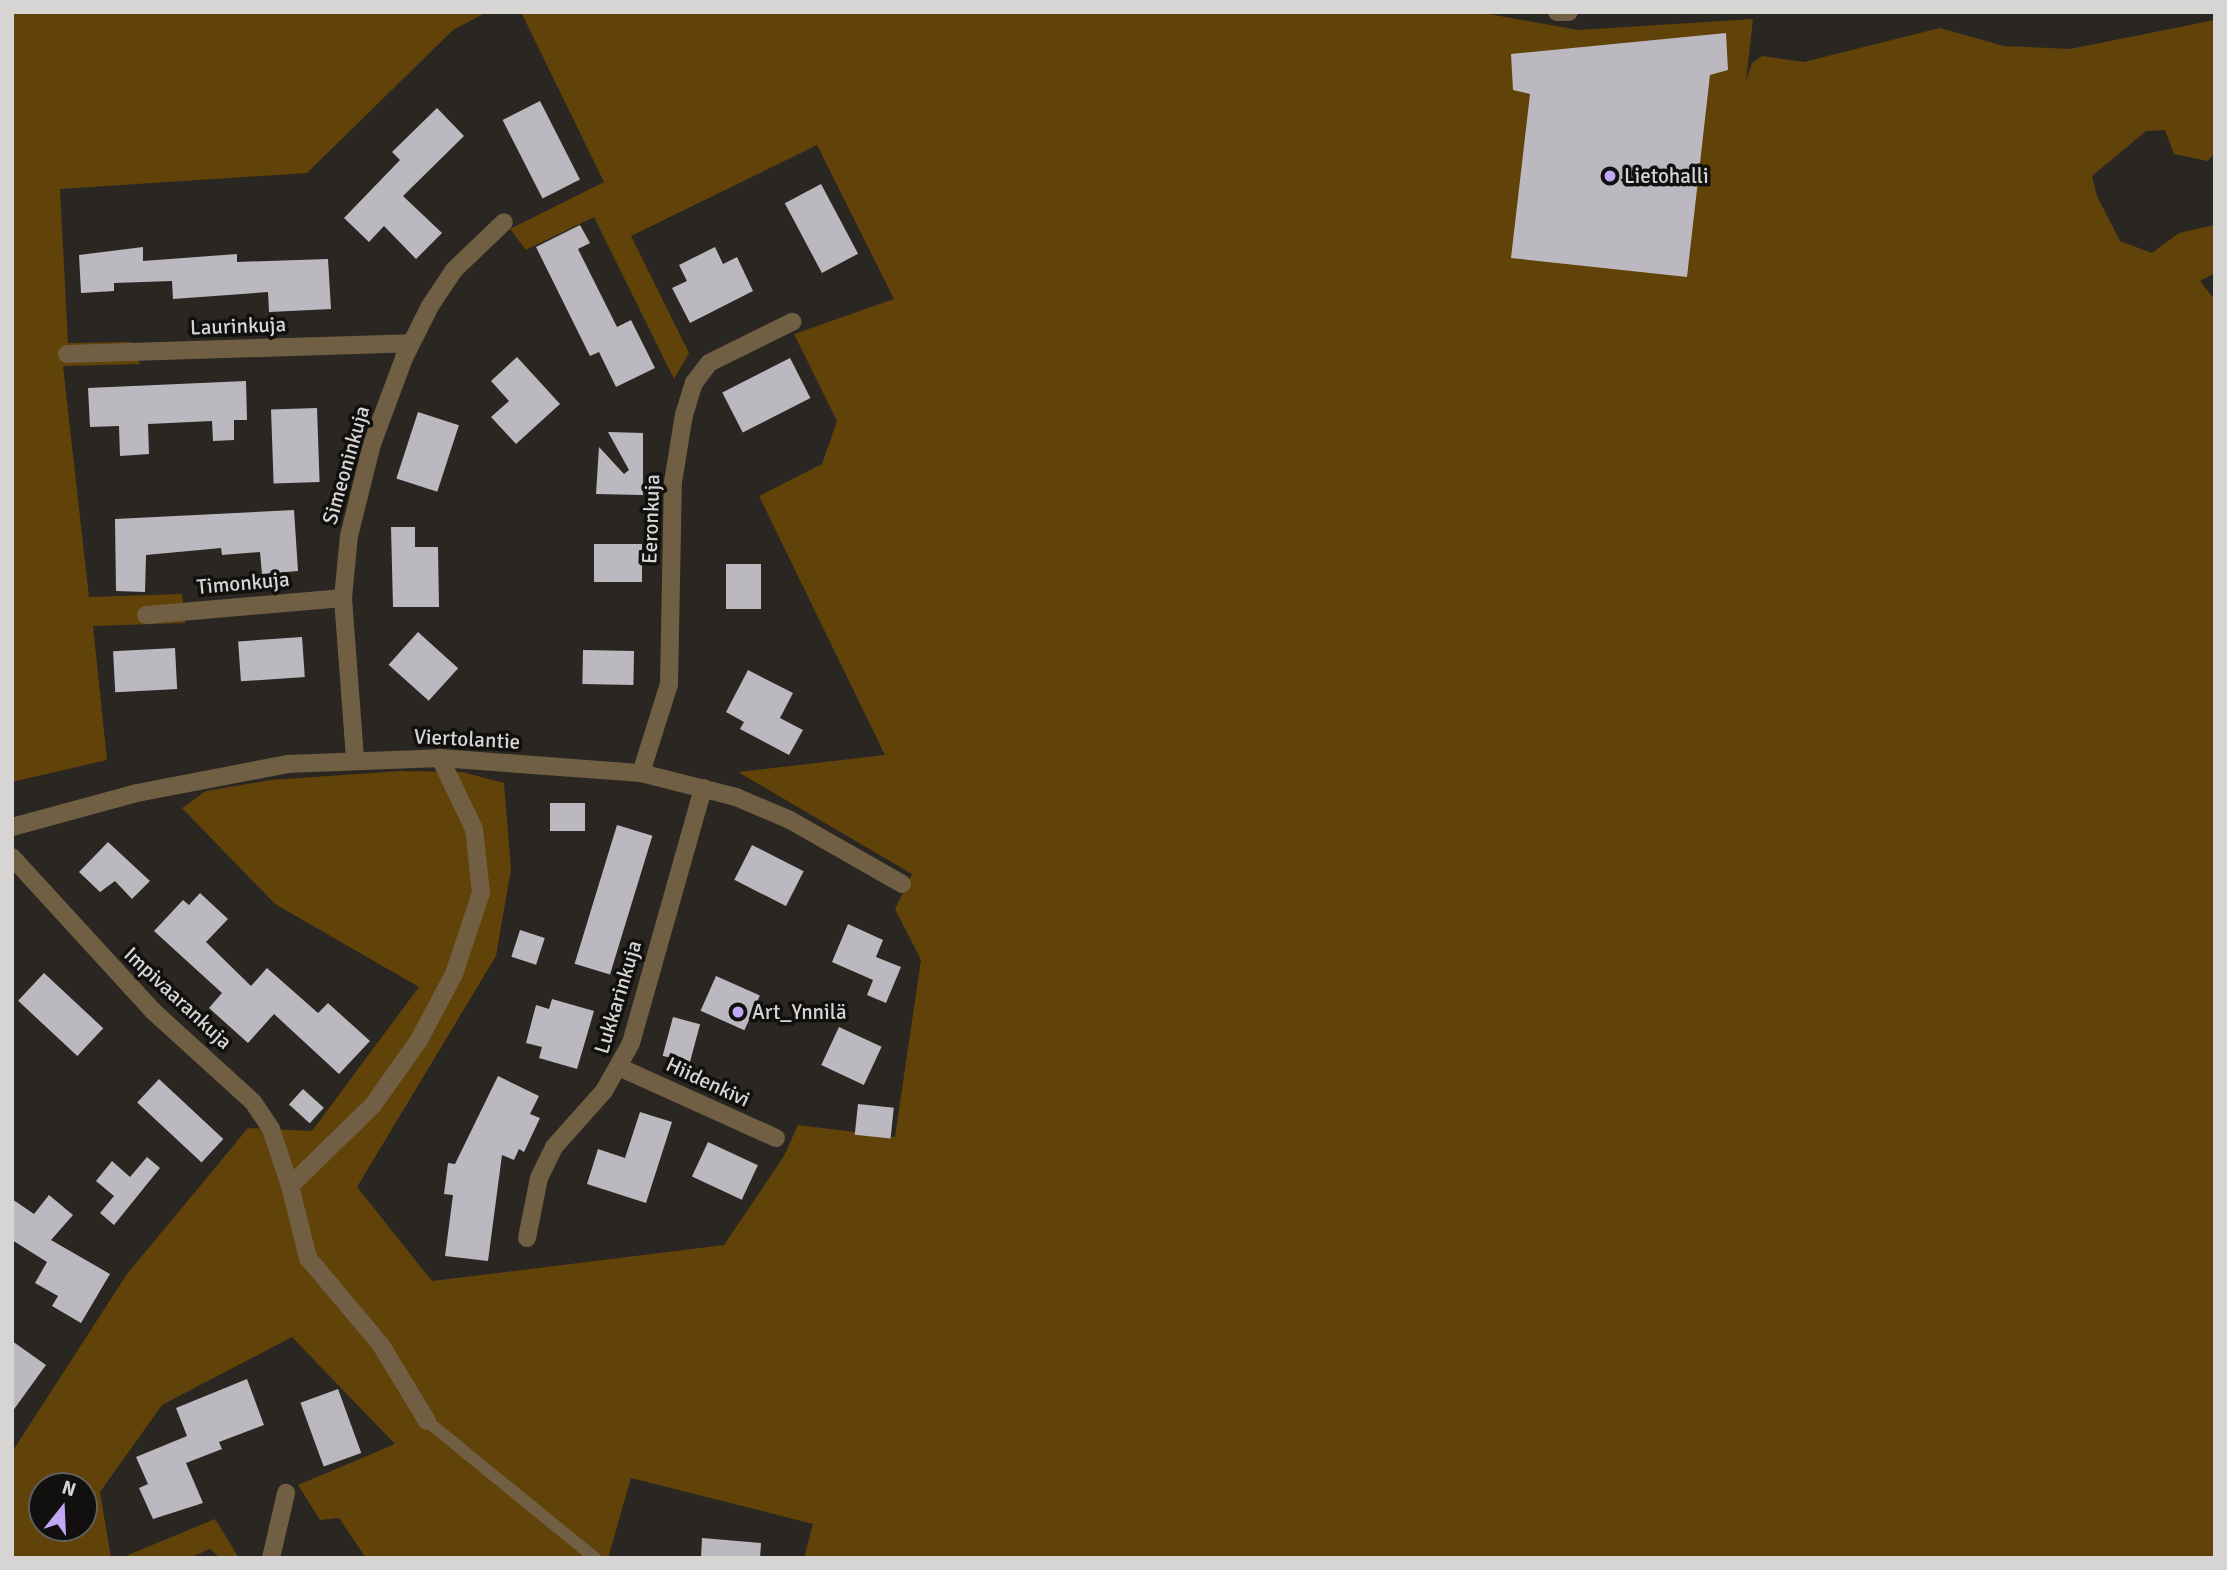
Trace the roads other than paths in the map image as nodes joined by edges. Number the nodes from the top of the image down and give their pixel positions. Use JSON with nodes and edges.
{"nodes":[{"id":1,"x":1557,"y":12,"type":"edge"},
{"id":2,"x":1569,"y":12,"type":"edge"},
{"id":3,"x":504,"y":222,"type":"dead end"},
{"id":4,"x":792,"y":322,"type":"dead end"},
{"id":5,"x":411,"y":343,"type":"junction"},
{"id":6,"x":67,"y":354,"type":"dead end"},
{"id":7,"x":343,"y":598,"type":"junction"},
{"id":8,"x":146,"y":615,"type":"dead end"},
{"id":9,"x":355,"y":758,"type":"junction"},
{"id":10,"x":440,"y":758,"type":"junction"},
{"id":11,"x":640,"y":772,"type":"junction"},
{"id":12,"x":703,"y":788,"type":"junction"},
{"id":13,"x":12,"y":827,"type":"edge"},
{"id":14,"x":12,"y":857,"type":"edge"},
{"id":15,"x":902,"y":884,"type":"dead end"},
{"id":16,"x":621,"y":1068,"type":"junction"},
{"id":17,"x":776,"y":1139,"type":"dead end"},
{"id":18,"x":290,"y":1185,"type":"junction"},
{"id":19,"x":527,"y":1238,"type":"dead end"},
{"id":20,"x":428,"y":1421,"type":"joint"},
{"id":21,"x":286,"y":1493,"type":"dead end"},
{"id":22,"x":271,"y":1558,"type":"edge"},
{"id":23,"x":594,"y":1558,"type":"edge"}],
"edges":[{"from":1,"to":2,"type":"street"},
{"from":3,"to":5,"type":"street","name":"Simeoninkuja"},
{"from":4,"to":11,"type":"street","name":"Eeronkuja"},
{"from":5,"to":6,"type":"street","name":"Laurinkuja"},
{"from":5,"to":7,"type":"street","name":"Simeoninkuja"},
{"from":7,"to":8,"type":"street","name":"Timonkuja"},
{"from":7,"to":9,"type":"street","name":"Simeoninkuja"},
{"from":9,"to":10,"type":"street","name":"Viertolantie"},
{"from":9,"to":13,"type":"street","name":"Viertolantie"},
{"from":10,"to":11,"type":"street","name":"Viertolantie"},
{"from":10,"to":18,"type":"street"},
{"from":11,"to":12,"type":"street","name":"Viertolantie"},
{"from":12,"to":15,"type":"street","name":"Viertolantie"},
{"from":12,"to":16,"type":"street","name":"Lukkarinkuja"},
{"from":14,"to":18,"type":"street","name":"Impivaarankuja"},
{"from":16,"to":17,"type":"street","name":"Hiidenkivi"},
{"from":16,"to":19,"type":"street","name":"Lukkarinkuja"},
{"from":18,"to":20,"type":"street","name":"Impivaarankuja"},
{"from":20,"to":23,"type":"lane"},
{"from":21,"to":22,"type":"street"}]}
